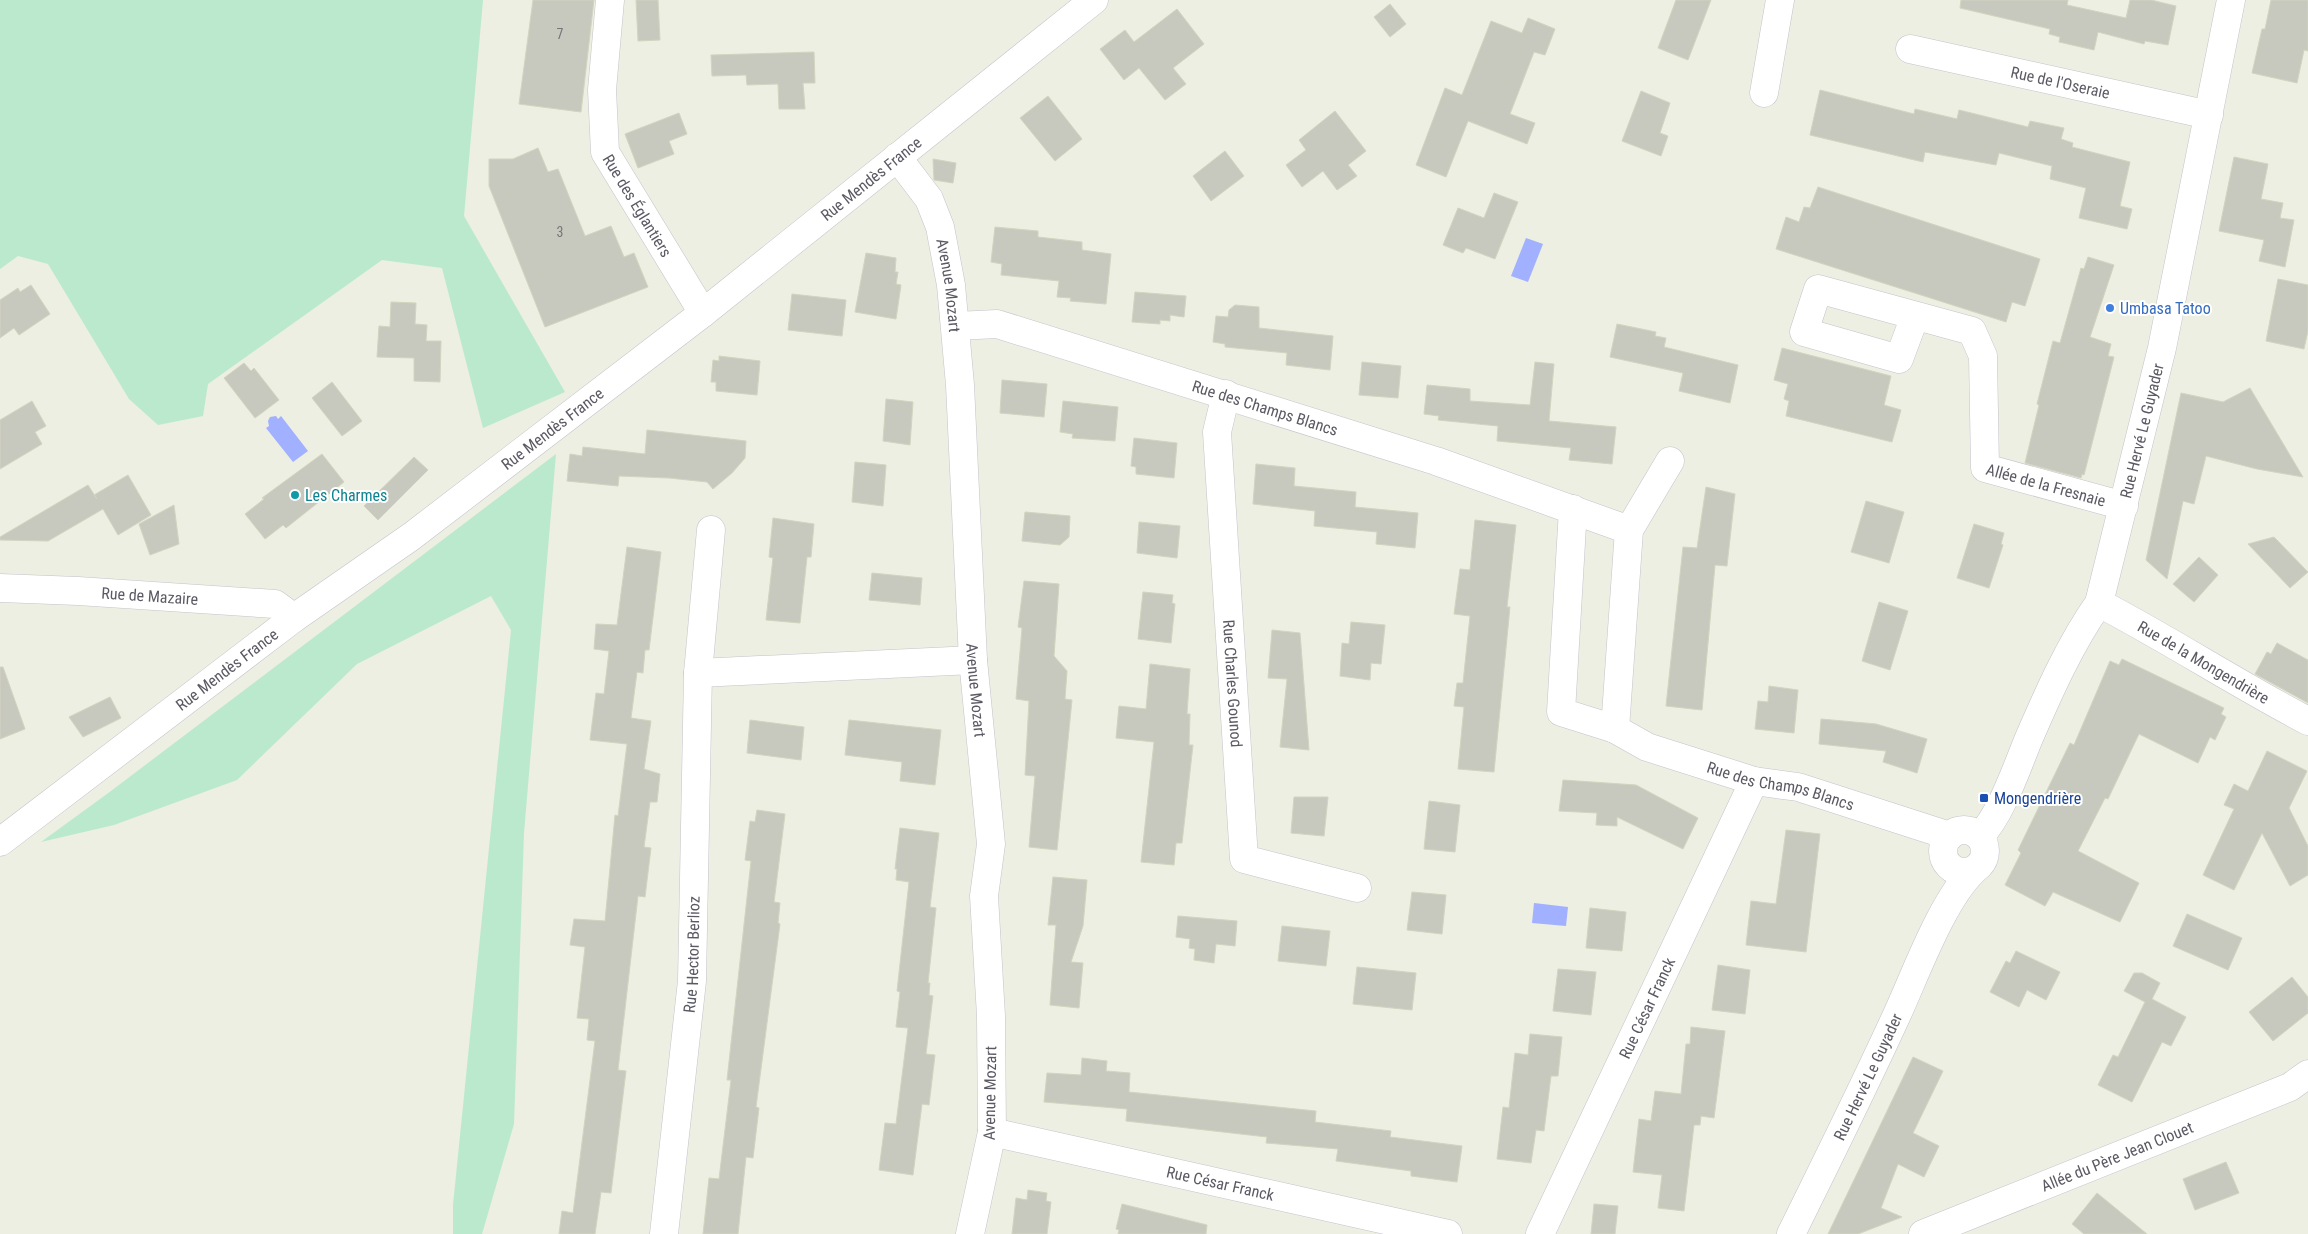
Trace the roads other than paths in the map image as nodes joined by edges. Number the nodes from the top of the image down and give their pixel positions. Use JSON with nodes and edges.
{"nodes":[{"id":1,"x":610,"y":0,"type":"edge"},
{"id":2,"x":1094,"y":0,"type":"edge"},
{"id":3,"x":1780,"y":0,"type":"edge"},
{"id":4,"x":2232,"y":0,"type":"edge"},
{"id":5,"x":1910,"y":48,"type":"dead end"},
{"id":6,"x":1764,"y":94,"type":"dead end"},
{"id":7,"x":2209,"y":115,"type":"junction"},
{"id":8,"x":897,"y":157,"type":"junction"},
{"id":9,"x":703,"y":313,"type":"junction"},
{"id":10,"x":1915,"y":316,"type":"dead end"},
{"id":11,"x":956,"y":326,"type":"junction"},
{"id":12,"x":1226,"y":394,"type":"junction"},
{"id":13,"x":1670,"y":461,"type":"dead end"},
{"id":14,"x":2124,"y":506,"type":"junction"},
{"id":15,"x":1573,"y":510,"type":"junction"},
{"id":16,"x":711,"y":530,"type":"dead end"},
{"id":17,"x":1629,"y":530,"type":"junction"},
{"id":18,"x":0,"y":588,"type":"edge"},
{"id":19,"x":2099,"y":603,"type":"junction"},
{"id":20,"x":294,"y":618,"type":"junction"},
{"id":21,"x":973,"y":660,"type":"junction"},
{"id":22,"x":698,"y":673,"type":"junction"},
{"id":23,"x":2308,"y":721,"type":"edge"},
{"id":24,"x":1615,"y":729,"type":"junction"},
{"id":25,"x":1754,"y":781,"type":"junction"},
{"id":26,"x":1950,"y":836,"type":"junction"},
{"id":27,"x":1980,"y":836,"type":"junction"},
{"id":28,"x":0,"y":842,"type":"edge"},
{"id":29,"x":1961,"y":867,"type":"junction"},
{"id":30,"x":1357,"y":888,"type":"dead end"},
{"id":31,"x":2302,"y":1086,"type":"edge"},
{"id":32,"x":992,"y":1132,"type":"junction"},
{"id":33,"x":664,"y":1234,"type":"edge"},
{"id":34,"x":970,"y":1234,"type":"edge"},
{"id":35,"x":1448,"y":1234,"type":"edge"},
{"id":36,"x":1540,"y":1234,"type":"edge"},
{"id":37,"x":1791,"y":1234,"type":"edge"},
{"id":38,"x":1923,"y":1234,"type":"edge"}],
"edges":[{"from":1,"to":9,"type":"street","name":"Rue des Églantiers"},
{"from":2,"to":8,"type":"street","name":"Rue Mendès France"},
{"from":3,"to":6,"type":"street"},
{"from":4,"to":7,"type":"street","name":"Rue Hervé Le Guyader"},
{"from":5,"to":7,"type":"street","name":"Rue de l'Oseraie"},
{"from":7,"to":14,"type":"street","name":"Rue Hervé Le Guyader"},
{"from":8,"to":9,"type":"street","name":"Rue Mendès France"},
{"from":8,"to":11,"type":"street","name":"Avenue Mozart"},
{"from":9,"to":20,"type":"street","name":"Rue Mendès France"},
{"from":10,"to":14,"type":"street","name":"Allée de la Fresnaie"},
{"from":11,"to":12,"type":"street","name":"Rue des Champs Blancs"},
{"from":11,"to":21,"type":"street","name":"Avenue Mozart"},
{"from":12,"to":15,"type":"street","name":"Rue des Champs Blancs"},
{"from":12,"to":30,"type":"street","name":"Rue Charles Gounod"},
{"from":13,"to":17,"type":"street"},
{"from":14,"to":19,"type":"street","name":"Rue Hervé Le Guyader"},
{"from":15,"to":17,"type":"street","name":"Rue des Champs Blancs"},
{"from":15,"to":24,"type":"street","name":"Rue des Champs Blancs"},
{"from":16,"to":22,"type":"street","name":"Rue Hector Berlioz"},
{"from":17,"to":24,"type":"street"},
{"from":18,"to":20,"type":"street","name":"Rue de Mazaire"},
{"from":19,"to":23,"type":"street","name":"Rue de la Mongendrière"},
{"from":19,"to":27,"type":"street","name":"Rue Hervé Le Guyader"},
{"from":20,"to":28,"type":"street","name":"Rue Mendès France"},
{"from":21,"to":22,"type":"street"},
{"from":21,"to":32,"type":"street","name":"Avenue Mozart"},
{"from":22,"to":33,"type":"street","name":"Rue Hector Berlioz"},
{"from":24,"to":25,"type":"street","name":"Rue des Champs Blancs"},
{"from":25,"to":26,"type":"street","name":"Rue des Champs Blancs"},
{"from":25,"to":36,"type":"street","name":"Rue César Franck"},
{"from":26,"to":27,"type":"street"},
{"from":26,"to":29,"type":"street"},
{"from":27,"to":29,"type":"street"},
{"from":29,"to":37,"type":"street","name":"Rue Hervé Le Guyader"},
{"from":31,"to":38,"type":"street","name":"Allée du Père Jean Clouet"},
{"from":32,"to":34,"type":"street","name":"Avenue Mozart"},
{"from":32,"to":35,"type":"street","name":"Rue César Franck"}]}
